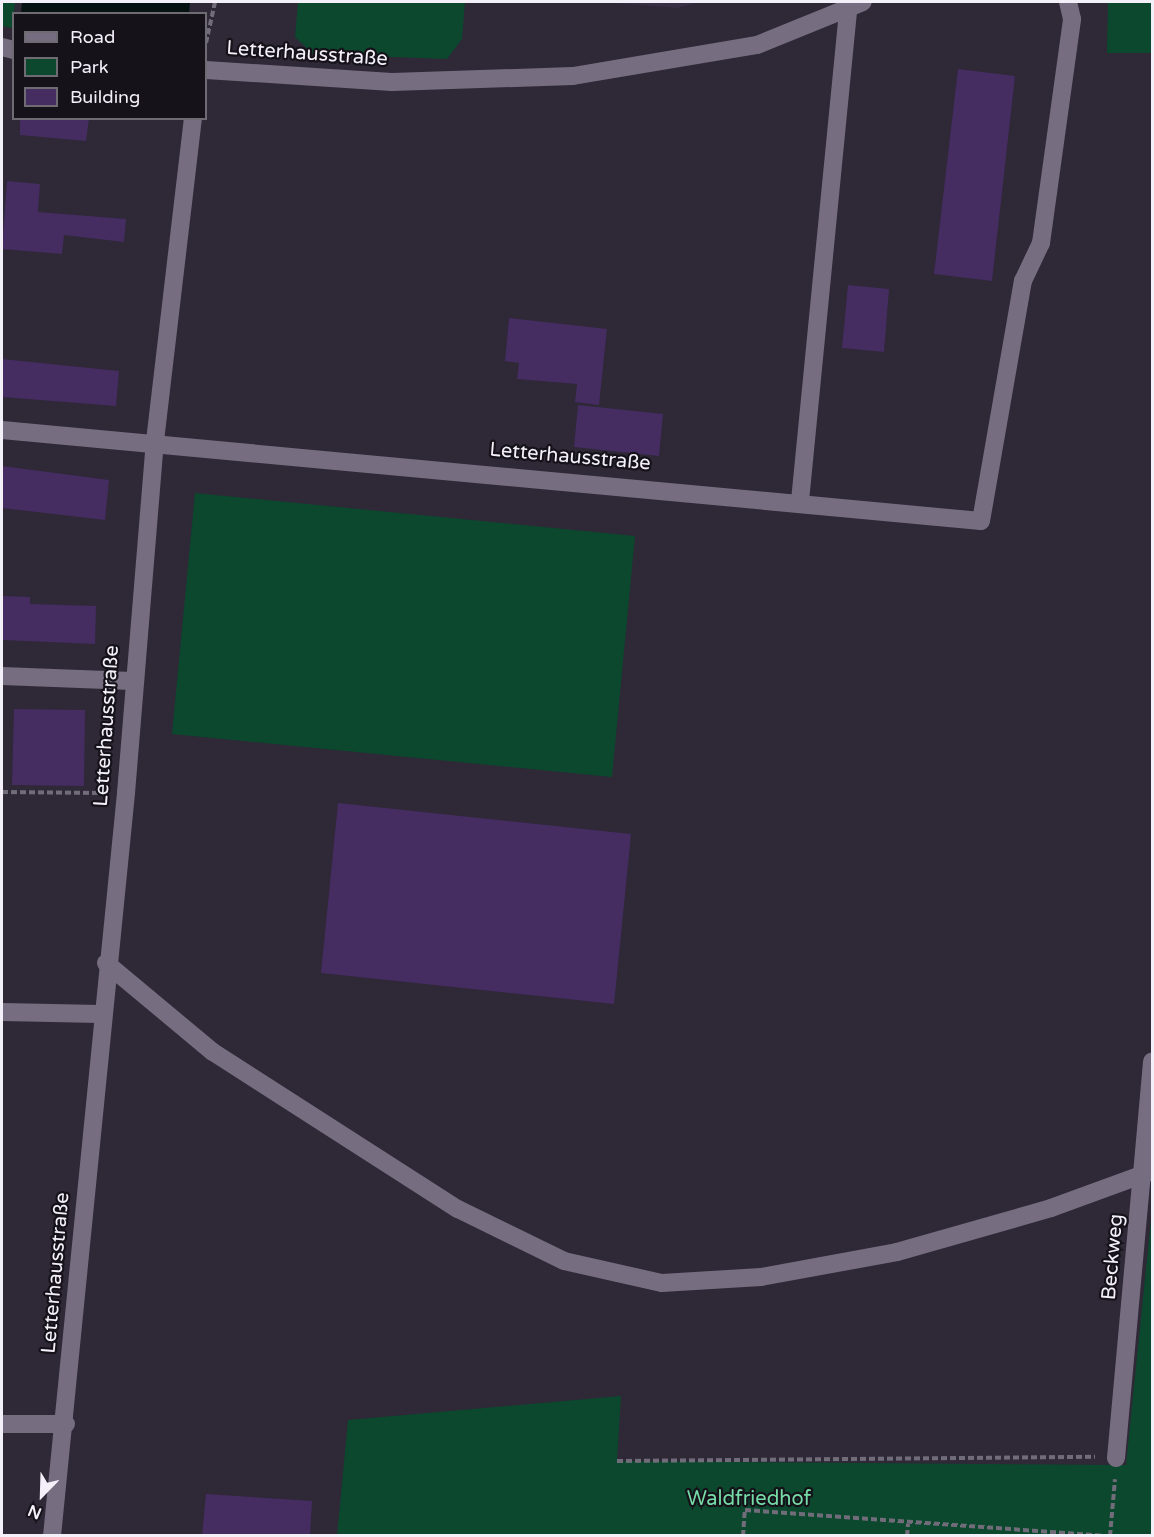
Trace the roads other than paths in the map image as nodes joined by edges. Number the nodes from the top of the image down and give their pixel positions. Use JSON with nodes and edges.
{"nodes":[{"id":1,"x":1068,"y":2,"type":"edge"},
{"id":2,"x":856,"y":6,"type":"edge"},
{"id":3,"x":207,"y":70,"type":"edge"},
{"id":4,"x":193,"y":120,"type":"edge"},
{"id":5,"x":2,"y":430,"type":"edge"},
{"id":6,"x":155,"y":441,"type":"junction"},
{"id":7,"x":800,"y":501,"type":"junction"},
{"id":8,"x":2,"y":676,"type":"edge"},
{"id":9,"x":132,"y":681,"type":"junction"},
{"id":10,"x":106,"y":963,"type":"junction"},
{"id":11,"x":2,"y":1012,"type":"edge"},
{"id":12,"x":100,"y":1014,"type":"junction"},
{"id":13,"x":1152,"y":1061,"type":"edge"},
{"id":14,"x":1147,"y":1172,"type":"edge"},
{"id":15,"x":2,"y":1424,"type":"edge"},
{"id":16,"x":66,"y":1424,"type":"junction"},
{"id":17,"x":1116,"y":1458,"type":"road end"},
{"id":18,"x":52,"y":1536,"type":"edge"}],
"edges":[{"from":1,"to":7,"type":"street","name":"Letterhausstraße"},
{"from":2,"to":3,"type":"street","name":"Letterhausstraße"},
{"from":2,"to":7,"type":"street"},
{"from":4,"to":6,"type":"street","name":"Letterhausstraße"},
{"from":5,"to":6,"type":"street"},
{"from":6,"to":7,"type":"street","name":"Letterhausstraße"},
{"from":6,"to":9,"type":"street","name":"Letterhausstraße"},
{"from":8,"to":9,"type":"street"},
{"from":9,"to":10,"type":"street","name":"Letterhausstraße"},
{"from":10,"to":12,"type":"street","name":"Letterhausstraße"},
{"from":10,"to":14,"type":"street"},
{"from":11,"to":12,"type":"street"},
{"from":12,"to":16,"type":"street","name":"Letterhausstraße"},
{"from":13,"to":14,"type":"street","name":"Beckweg"},
{"from":14,"to":17,"type":"street","name":"Beckweg"},
{"from":15,"to":16,"type":"street"},
{"from":16,"to":18,"type":"street","name":"Letterhausstraße"}]}
